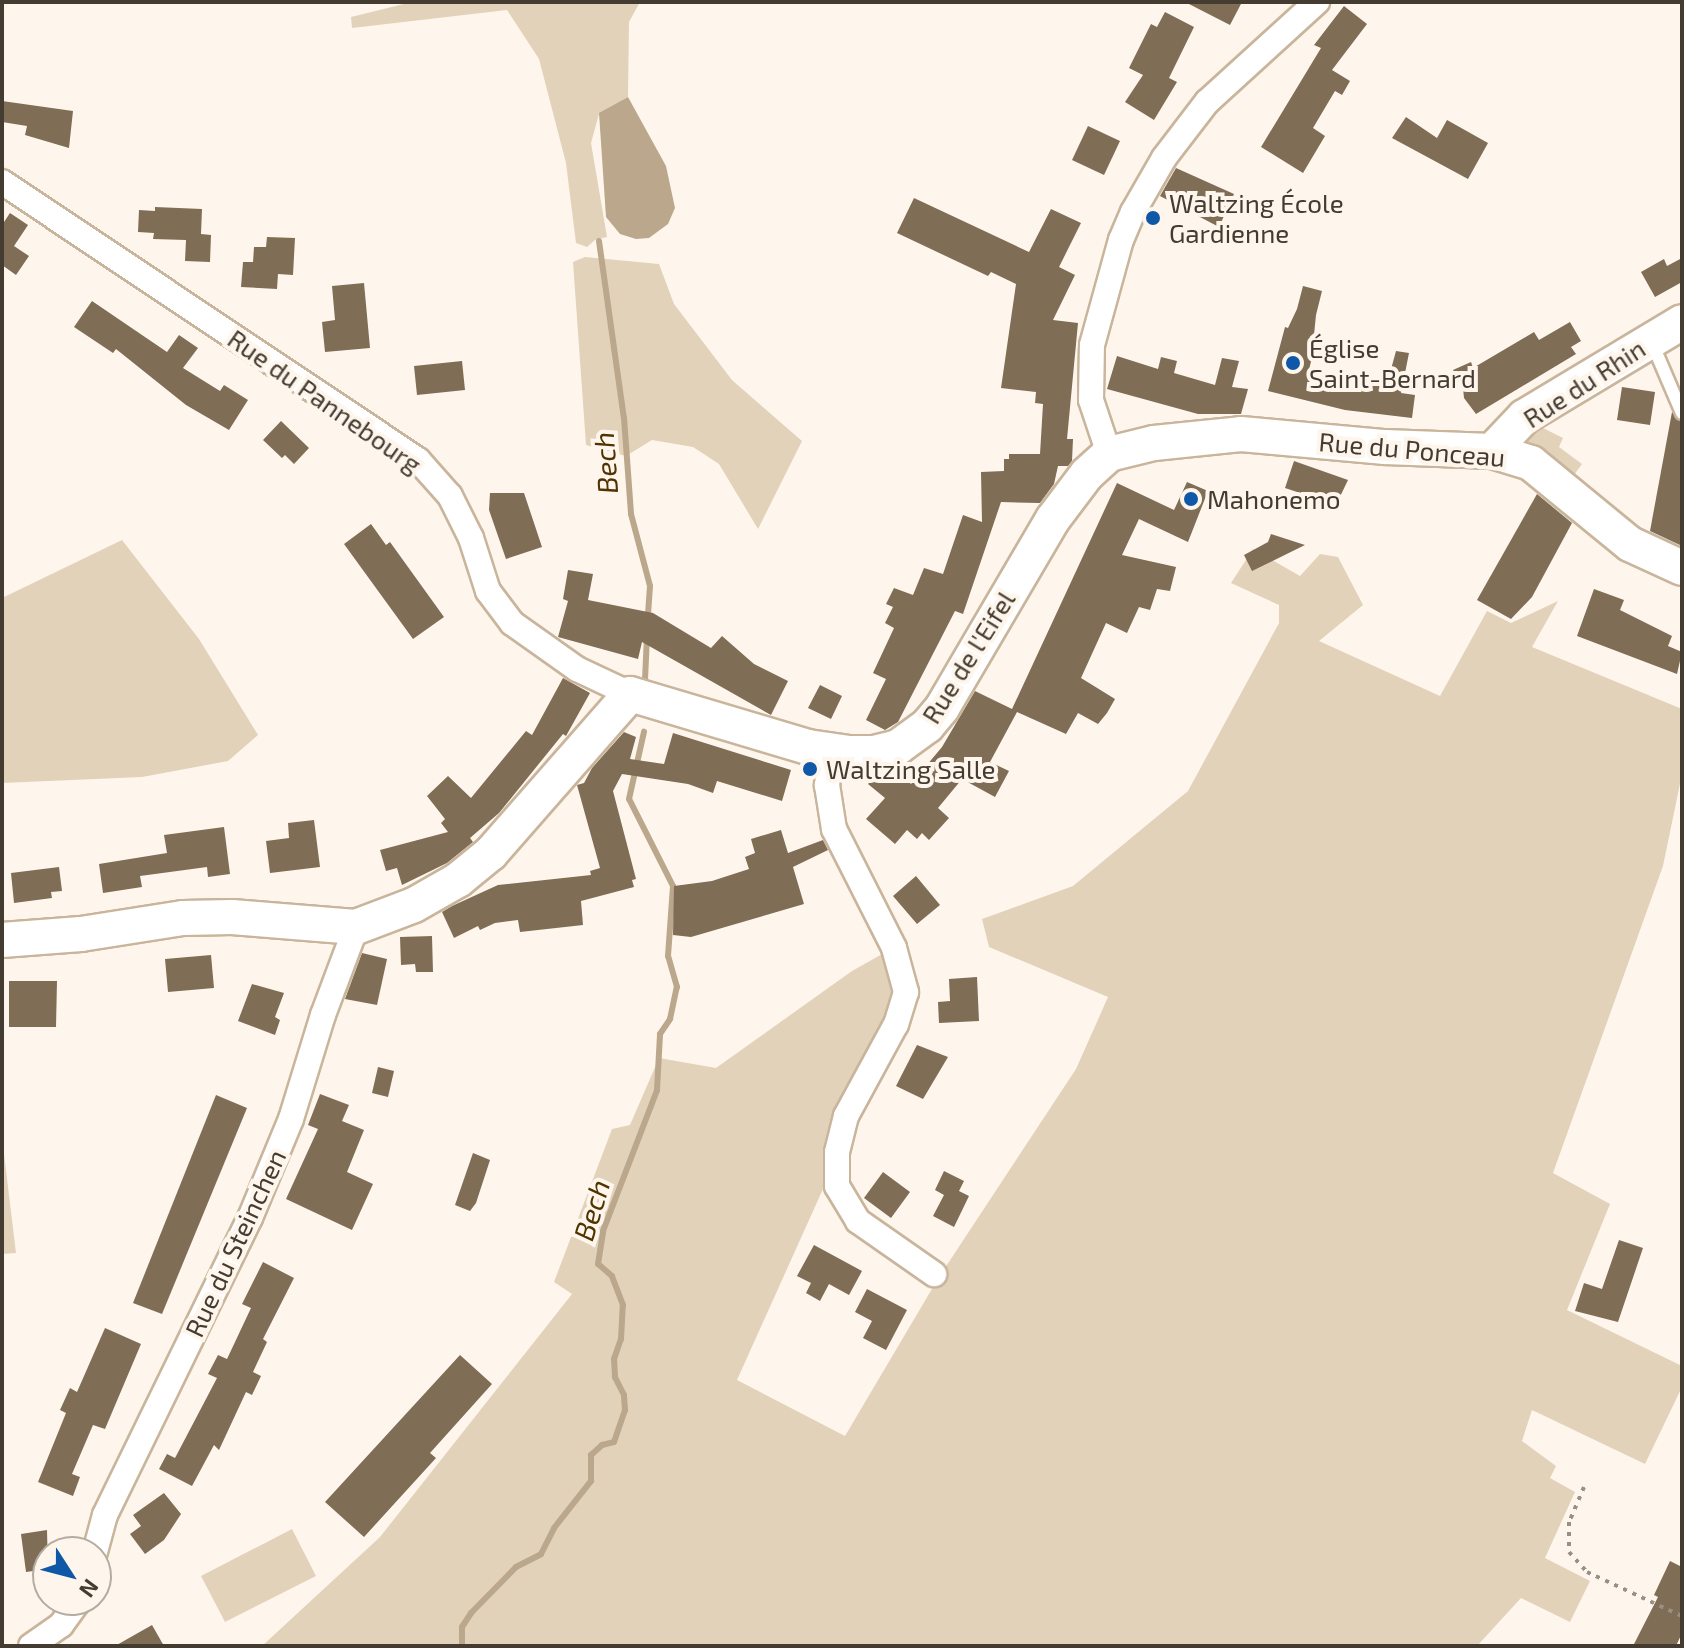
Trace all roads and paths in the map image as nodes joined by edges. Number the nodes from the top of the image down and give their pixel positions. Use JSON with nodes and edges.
{"nodes":[{"id":1,"x":1317,"y":2,"type":"edge"},
{"id":2,"x":2,"y":182,"type":"edge"},
{"id":3,"x":1682,"y":322,"type":"edge"},
{"id":4,"x":1651,"y":340,"type":"junction"},
{"id":5,"x":1682,"y":413,"type":"edge"},
{"id":6,"x":1492,"y":451,"type":"junction"},
{"id":7,"x":1109,"y":454,"type":"junction"},
{"id":8,"x":1682,"y":568,"type":"edge"},
{"id":9,"x":630,"y":694,"type":"junction"},
{"id":10,"x":834,"y":751,"type":"junction"},
{"id":11,"x":356,"y":927,"type":"junction"},
{"id":12,"x":2,"y":940,"type":"edge"},
{"id":13,"x":934,"y":1274,"type":"dead end"},
{"id":14,"x":1584,"y":1487,"type":"dead end"},
{"id":15,"x":99,"y":1536,"type":"edge"},
{"id":16,"x":67,"y":1616,"type":"edge"},
{"id":17,"x":1682,"y":1616,"type":"edge"},
{"id":18,"x":31,"y":1646,"type":"edge"}],
"edges":[{"from":1,"to":7,"type":"street"},
{"from":2,"to":9,"type":"street","name":"Rue du Pannebourg"},
{"from":3,"to":4,"type":"street","name":"Rue du Rhin"},
{"from":4,"to":5,"type":"lane"},
{"from":4,"to":6,"type":"street","name":"Rue du Rhin"},
{"from":6,"to":7,"type":"street","name":"Rue du Ponceau"},
{"from":6,"to":8,"type":"street","name":"Rue du Ponceau"},
{"from":7,"to":10,"type":"street","name":"Rue de l'Eifel"},
{"from":9,"to":10,"type":"street","name":"Rue de l'Eifel"},
{"from":9,"to":11,"type":"street"},
{"from":10,"to":13,"type":"street"},
{"from":11,"to":12,"type":"street"},
{"from":11,"to":15,"type":"street","name":"Rue du Steinchen"},
{"from":14,"to":17,"type":"path"},
{"from":16,"to":18,"type":"street"}]}
